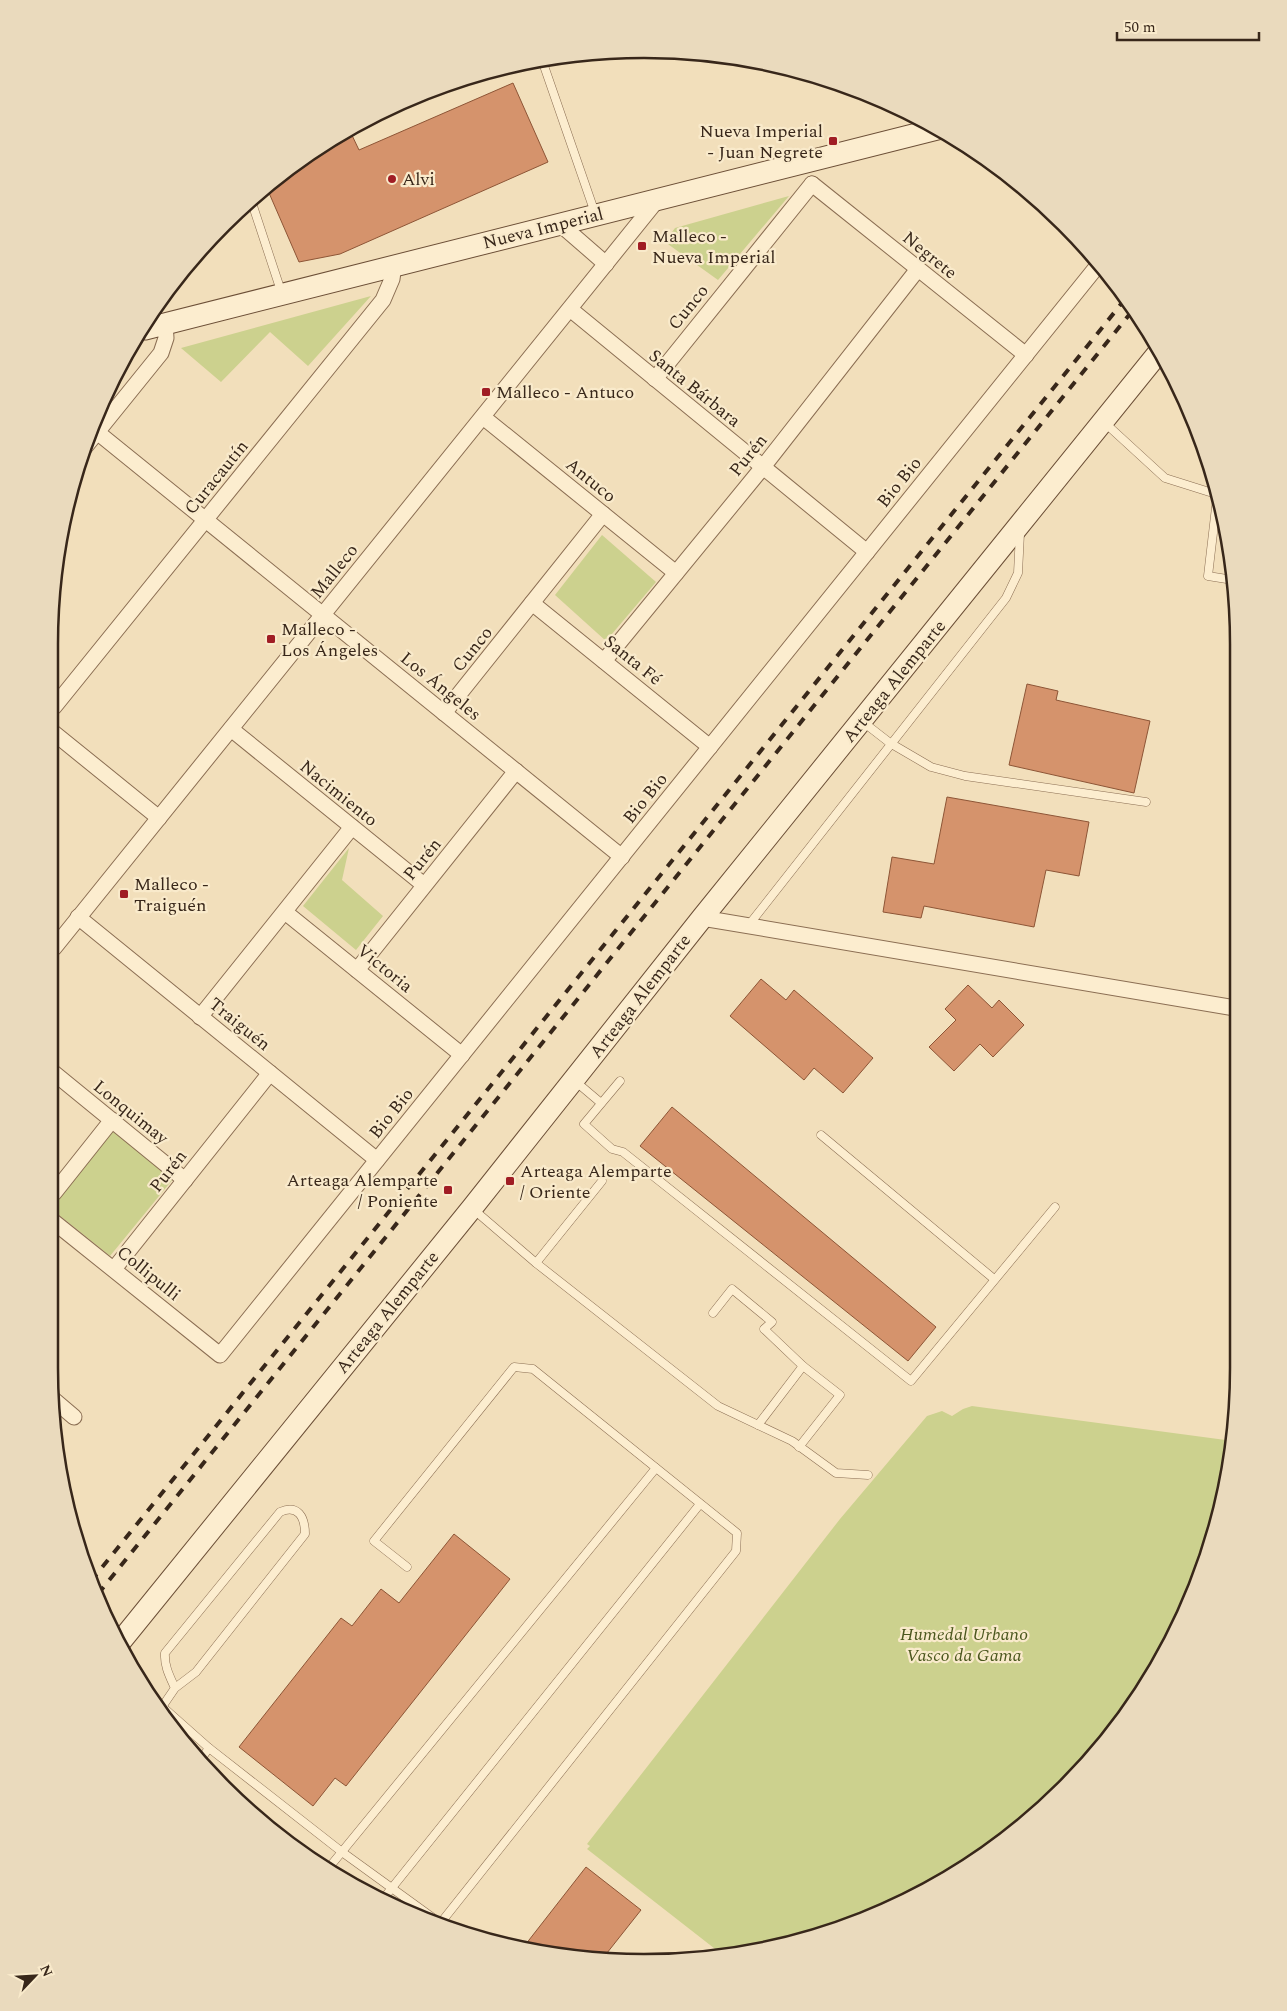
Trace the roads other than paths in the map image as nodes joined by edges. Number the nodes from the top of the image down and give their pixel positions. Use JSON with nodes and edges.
{"nodes":[{"id":1,"x":544,"y":67,"type":"edge"},
{"id":2,"x":928,"y":131,"type":"edge"},
{"id":3,"x":806,"y":162,"type":"junction"},
{"id":4,"x":812,"y":184,"type":"junction"},
{"id":5,"x":658,"y":199,"type":"junction"},
{"id":6,"x":253,"y":207,"type":"edge"},
{"id":7,"x":596,"y":215,"type":"junction"},
{"id":8,"x":560,"y":224,"type":"junction"},
{"id":9,"x":606,"y":264,"type":"junction"},
{"id":10,"x":394,"y":265,"type":"junction"},
{"id":11,"x":918,"y":269,"type":"junction"},
{"id":12,"x":1094,"y":270,"type":"edge"},
{"id":13,"x":282,"y":294,"type":"junction"},
{"id":14,"x":570,"y":309,"type":"junction"},
{"id":15,"x":155,"y":326,"type":"edge"},
{"id":16,"x":1026,"y":355,"type":"junction"},
{"id":17,"x":1155,"y":357,"type":"edge"},
{"id":18,"x":655,"y":379,"type":"junction"},
{"id":19,"x":483,"y":417,"type":"junction"},
{"id":20,"x":1103,"y":421,"type":"junction"},
{"id":21,"x":97,"y":432,"type":"joint"},
{"id":22,"x":763,"y":467,"type":"junction"},
{"id":23,"x":1210,"y":491,"type":"edge"},
{"id":24,"x":603,"y":514,"type":"junction"},
{"id":25,"x":1215,"y":516,"type":"edge"},
{"id":26,"x":205,"y":520,"type":"junction"},
{"id":27,"x":1021,"y":523,"type":"junction"},
{"id":28,"x":867,"y":552,"type":"junction"},
{"id":29,"x":676,"y":573,"type":"junction"},
{"id":30,"x":1225,"y":579,"type":"edge"},
{"id":31,"x":532,"y":603,"type":"junction"},
{"id":32,"x":323,"y":615,"type":"junction"},
{"id":33,"x":604,"y":661,"type":"junction"},
{"id":34,"x":57,"y":703,"type":"edge"},
{"id":35,"x":444,"y":713,"type":"junction"},
{"id":36,"x":862,"y":721,"type":"junction"},
{"id":37,"x":231,"y":729,"type":"junction"},
{"id":38,"x":57,"y":735,"type":"edge"},
{"id":39,"x":890,"y":743,"type":"junction"},
{"id":40,"x":710,"y":747,"type":"junction"},
{"id":41,"x":516,"y":771,"type":"junction"},
{"id":42,"x":1146,"y":802,"type":"dead end"},
{"id":43,"x":159,"y":818,"type":"junction"},
{"id":44,"x":352,"y":827,"type":"junction"},
{"id":45,"x":622,"y":857,"type":"junction"},
{"id":46,"x":424,"y":885,"type":"junction"},
{"id":47,"x":285,"y":912,"type":"junction"},
{"id":48,"x":78,"y":917,"type":"junction"},
{"id":49,"x":702,"y":918,"type":"junction"},
{"id":50,"x":748,"y":926,"type":"junction"},
{"id":51,"x":57,"y":944,"type":"edge"},
{"id":52,"x":357,"y":970,"type":"junction"},
{"id":53,"x":1230,"y":1007,"type":"edge"},
{"id":54,"x":200,"y":1017,"type":"junction"},
{"id":55,"x":462,"y":1055,"type":"junction"},
{"id":56,"x":270,"y":1073,"type":"junction"},
{"id":57,"x":57,"y":1075,"type":"edge"},
{"id":58,"x":574,"y":1080,"type":"junction"},
{"id":59,"x":620,"y":1081,"type":"dead end"},
{"id":60,"x":601,"y":1103,"type":"junction"},
{"id":61,"x":112,"y":1120,"type":"junction"},
{"id":62,"x":821,"y":1135,"type":"dead end"},
{"id":63,"x":377,"y":1160,"type":"junction"},
{"id":64,"x":185,"y":1180,"type":"junction"},
{"id":65,"x":602,"y":1181,"type":"dead end"},
{"id":66,"x":57,"y":1189,"type":"edge"},
{"id":67,"x":1055,"y":1207,"type":"dead end"},
{"id":68,"x":472,"y":1208,"type":"junction"},
{"id":69,"x":57,"y":1224,"type":"edge"},
{"id":70,"x":536,"y":1263,"type":"junction"},
{"id":71,"x":114,"y":1269,"type":"junction"},
{"id":72,"x":994,"y":1279,"type":"junction"},
{"id":73,"x":713,"y":1313,"type":"dead end"},
{"id":74,"x":220,"y":1355,"type":"joint"},
{"id":75,"x":803,"y":1366,"type":"junction"},
{"id":76,"x":59,"y":1404,"type":"edge"},
{"id":77,"x":74,"y":1417,"type":"dead end"},
{"id":78,"x":758,"y":1424,"type":"junction"},
{"id":79,"x":799,"y":1448,"type":"junction"},
{"id":80,"x":656,"y":1468,"type":"junction"},
{"id":81,"x":868,"y":1475,"type":"dead end"},
{"id":82,"x":700,"y":1504,"type":"junction"},
{"id":83,"x":407,"y":1567,"type":"dead end"},
{"id":84,"x":124,"y":1638,"type":"edge"},
{"id":85,"x":175,"y":1688,"type":"junction"},
{"id":86,"x":164,"y":1704,"type":"edge"},
{"id":87,"x":174,"y":1717,"type":"edge"},
{"id":88,"x":210,"y":1748,"type":"junction"},
{"id":89,"x":204,"y":1755,"type":"edge"},
{"id":90,"x":342,"y":1852,"type":"junction"},
{"id":91,"x":333,"y":1864,"type":"edge"},
{"id":92,"x":391,"y":1889,"type":"junction"},
{"id":93,"x":387,"y":1894,"type":"edge"},
{"id":94,"x":419,"y":1909,"type":"edge"},
{"id":95,"x":445,"y":1918,"type":"edge"}],
"edges":[{"from":1,"to":7,"type":"lane"},
{"from":2,"to":3,"type":"main road","name":"Nueva Imperial"},
{"from":3,"to":4,"type":"street"},
{"from":3,"to":5,"type":"main road","name":"Nueva Imperial"},
{"from":4,"to":11,"type":"street","name":"Negrete"},
{"from":4,"to":18,"type":"street","name":"Cunco"},
{"from":5,"to":7,"type":"main road","name":"Nueva Imperial"},
{"from":5,"to":9,"type":"street","name":"Malleco"},
{"from":6,"to":13,"type":"lane"},
{"from":7,"to":8,"type":"main road","name":"Nueva Imperial"},
{"from":8,"to":9,"type":"street"},
{"from":8,"to":10,"type":"main road","name":"Nueva Imperial"},
{"from":9,"to":14,"type":"street","name":"Malleco"},
{"from":10,"to":13,"type":"main road","name":"Nueva Imperial"},
{"from":10,"to":26,"type":"street","name":"Curacautín"},
{"from":11,"to":16,"type":"street","name":"Negrete"},
{"from":11,"to":22,"type":"street","name":"Purén"},
{"from":12,"to":16,"type":"street","name":"Bio Bio"},
{"from":13,"to":15,"type":"main road","name":"Nueva Imperial"},
{"from":14,"to":18,"type":"street","name":"Santa Bárbara"},
{"from":14,"to":19,"type":"street","name":"Malleco"},
{"from":15,"to":21,"type":"street"},
{"from":16,"to":28,"type":"street","name":"Bio Bio"},
{"from":17,"to":20,"type":"main road","name":"Arteaga Alemparte"},
{"from":18,"to":22,"type":"street","name":"Santa Bárbara"},
{"from":19,"to":24,"type":"street","name":"Antuco"},
{"from":19,"to":32,"type":"street","name":"Malleco"},
{"from":20,"to":23,"type":"lane"},
{"from":20,"to":27,"type":"main road","name":"Arteaga Alemparte"},
{"from":21,"to":26,"type":"street","name":"Los Ángeles"},
{"from":22,"to":28,"type":"street","name":"Santa Bárbara"},
{"from":22,"to":29,"type":"street","name":"Purén"},
{"from":24,"to":29,"type":"street","name":"Antuco"},
{"from":24,"to":31,"type":"street","name":"Cunco"},
{"from":25,"to":30,"type":"lane"},
{"from":26,"to":32,"type":"street","name":"Los Ángeles"},
{"from":26,"to":34,"type":"street","name":"Curacautín"},
{"from":27,"to":36,"type":"main road","name":"Arteaga Alemparte"},
{"from":27,"to":39,"type":"lane"},
{"from":28,"to":40,"type":"street","name":"Bio Bio"},
{"from":29,"to":33,"type":"street","name":"Purén"},
{"from":31,"to":33,"type":"street","name":"Santa Fé"},
{"from":31,"to":35,"type":"street","name":"Cunco"},
{"from":32,"to":35,"type":"street","name":"Los Ángeles"},
{"from":32,"to":37,"type":"street","name":"Malleco"},
{"from":33,"to":40,"type":"street","name":"Santa Fé"},
{"from":35,"to":41,"type":"street","name":"Los Ángeles"},
{"from":36,"to":39,"type":"lane"},
{"from":36,"to":49,"type":"main road","name":"Arteaga Alemparte"},
{"from":37,"to":43,"type":"street","name":"Malleco"},
{"from":37,"to":44,"type":"street","name":"Nacimiento"},
{"from":38,"to":43,"type":"street"},
{"from":39,"to":42,"type":"lane"},
{"from":39,"to":50,"type":"lane"},
{"from":40,"to":45,"type":"street","name":"Bio Bio"},
{"from":41,"to":45,"type":"street","name":"Los Ángeles"},
{"from":41,"to":46,"type":"street","name":"Purén"},
{"from":43,"to":48,"type":"street","name":"Malleco"},
{"from":44,"to":46,"type":"street","name":"Nacimiento"},
{"from":44,"to":47,"type":"street"},
{"from":45,"to":55,"type":"street","name":"Bio Bio"},
{"from":46,"to":52,"type":"street","name":"Purén"},
{"from":47,"to":52,"type":"street","name":"Victoria"},
{"from":47,"to":54,"type":"street"},
{"from":48,"to":51,"type":"street","name":"Malleco"},
{"from":48,"to":54,"type":"street","name":"Traiguén"},
{"from":49,"to":50,"type":"street"},
{"from":49,"to":58,"type":"main road","name":"Arteaga Alemparte"},
{"from":50,"to":53,"type":"street"},
{"from":52,"to":55,"type":"street","name":"Victoria"},
{"from":54,"to":56,"type":"street","name":"Traiguén"},
{"from":55,"to":63,"type":"street","name":"Bio Bio"},
{"from":56,"to":63,"type":"street","name":"Traiguén"},
{"from":56,"to":64,"type":"street","name":"Purén"},
{"from":57,"to":61,"type":"street","name":"Lonquimay"},
{"from":58,"to":60,"type":"lane"},
{"from":58,"to":68,"type":"main road","name":"Arteaga Alemparte"},
{"from":59,"to":60,"type":"lane"},
{"from":60,"to":72,"type":"lane"},
{"from":61,"to":64,"type":"street","name":"Lonquimay"},
{"from":61,"to":66,"type":"street"},
{"from":62,"to":72,"type":"lane"},
{"from":63,"to":74,"type":"street","name":"Bio Bio"},
{"from":64,"to":71,"type":"street","name":"Purén"},
{"from":65,"to":70,"type":"lane"},
{"from":67,"to":72,"type":"lane"},
{"from":68,"to":70,"type":"lane"},
{"from":68,"to":84,"type":"main road","name":"Arteaga Alemparte"},
{"from":69,"to":71,"type":"street","name":"Collipulli"},
{"from":70,"to":78,"type":"lane"},
{"from":71,"to":74,"type":"street","name":"Collipulli"},
{"from":73,"to":75,"type":"lane"},
{"from":75,"to":78,"type":"lane"},
{"from":75,"to":79,"type":"lane"},
{"from":76,"to":77,"type":"street"},
{"from":78,"to":79,"type":"lane"},
{"from":79,"to":81,"type":"lane"},
{"from":80,"to":82,"type":"lane"},
{"from":80,"to":83,"type":"lane"},
{"from":80,"to":90,"type":"lane"},
{"from":82,"to":92,"type":"lane"},
{"from":82,"to":95,"type":"lane"},
{"from":85,"to":85,"type":"lane"},
{"from":85,"to":86,"type":"lane"},
{"from":87,"to":88,"type":"lane"},
{"from":88,"to":89,"type":"lane"},
{"from":88,"to":90,"type":"lane"},
{"from":90,"to":91,"type":"lane"},
{"from":90,"to":92,"type":"lane"},
{"from":92,"to":93,"type":"lane"},
{"from":92,"to":94,"type":"lane"}]}
